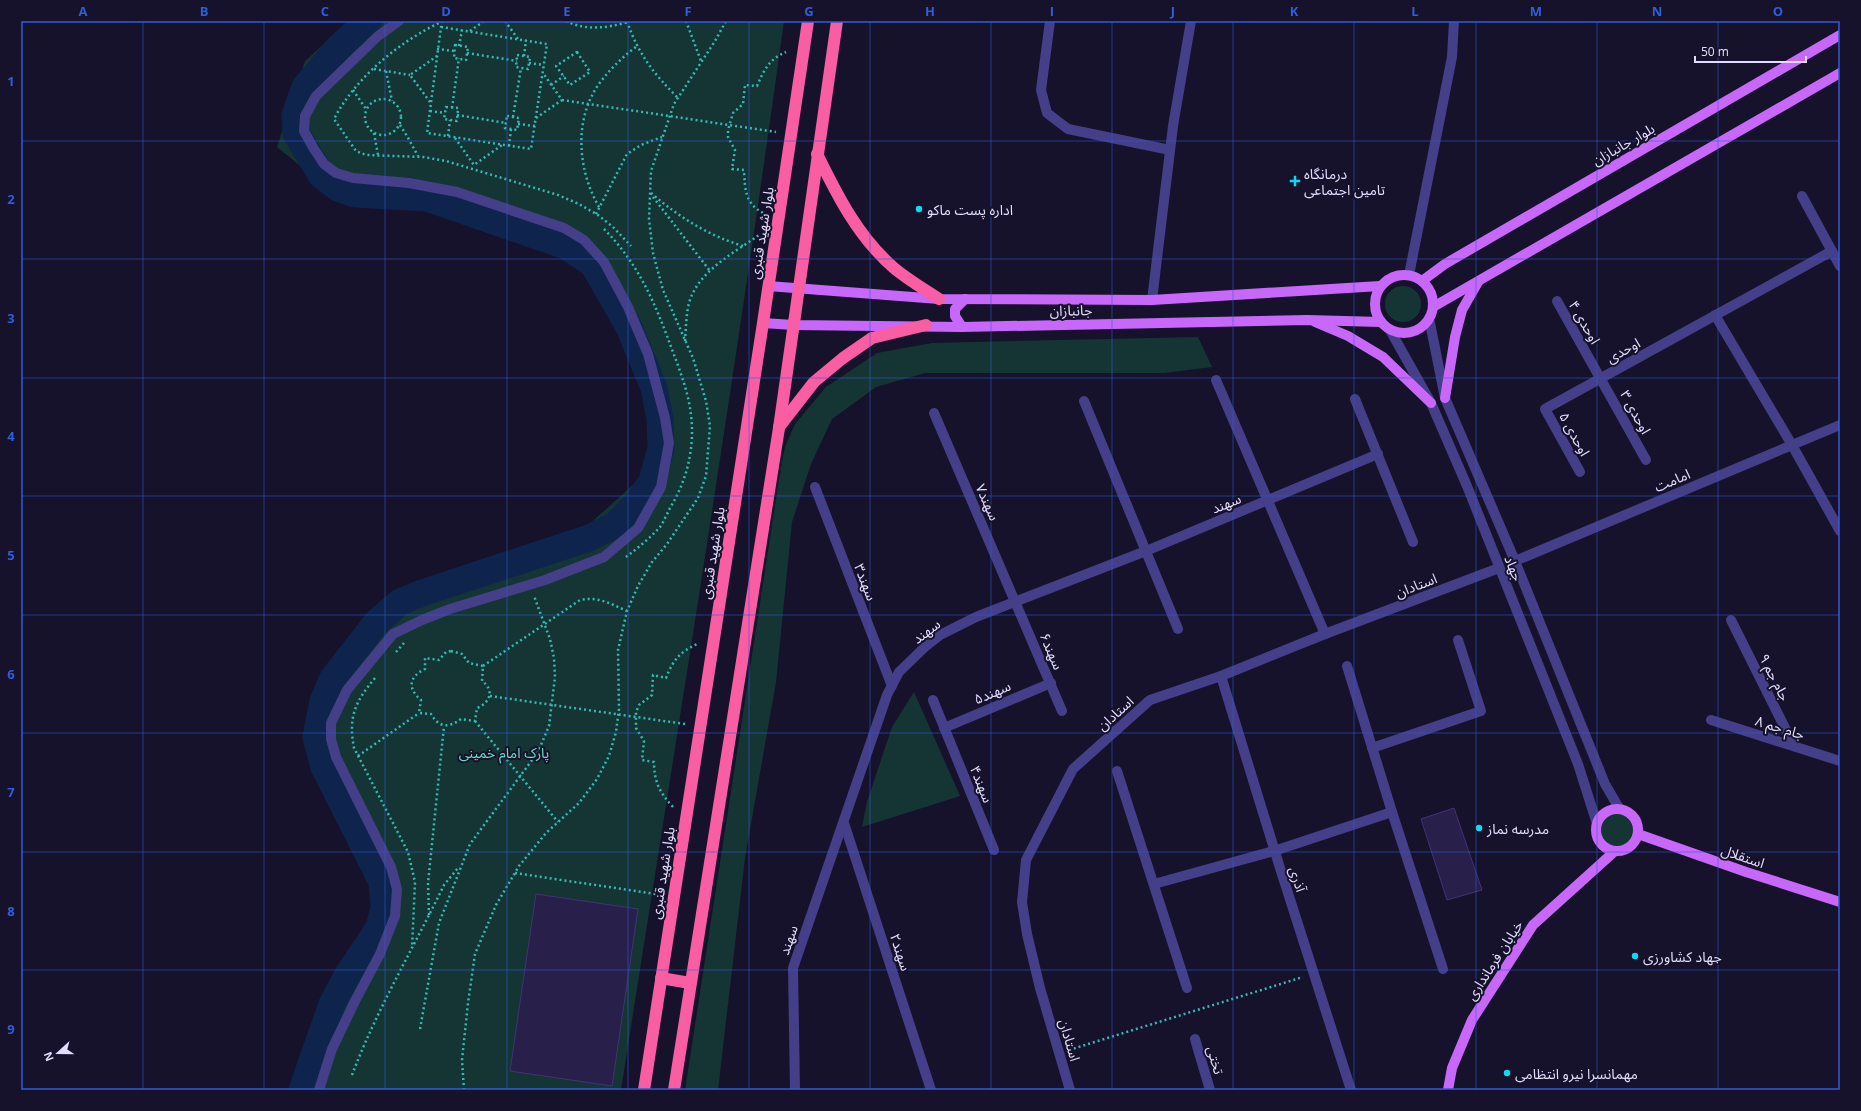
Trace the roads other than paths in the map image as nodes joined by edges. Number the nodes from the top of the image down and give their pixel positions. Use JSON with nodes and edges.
{"nodes":[{"id":1,"x":399,"y":21,"type":"edge"},
{"id":2,"x":808,"y":21,"type":"edge"},
{"id":3,"x":837,"y":21,"type":"edge"},
{"id":4,"x":1050,"y":21,"type":"edge"},
{"id":5,"x":1191,"y":21,"type":"edge"},
{"id":6,"x":1454,"y":21,"type":"edge"},
{"id":7,"x":1840,"y":35,"type":"edge"},
{"id":8,"x":1840,"y":72,"type":"edge"},
{"id":9,"x":1170,"y":150,"type":"junction"},
{"id":10,"x":817,"y":154,"type":"junction"},
{"id":11,"x":1802,"y":196,"type":"dead end"},
{"id":12,"x":1832,"y":251,"type":"junction"},
{"id":13,"x":1840,"y":266,"type":"edge"},
{"id":14,"x":1409,"y":275,"type":"junction"},
{"id":15,"x":1422,"y":281,"type":"junction"},
{"id":16,"x":1478,"y":282,"type":"junction"},
{"id":17,"x":768,"y":286,"type":"junction"},
{"id":18,"x":1380,"y":286,"type":"junction"},
{"id":19,"x":798,"y":289,"type":"junction"},
{"id":20,"x":939,"y":299,"type":"junction"},
{"id":21,"x":965,"y":300,"type":"junction"},
{"id":22,"x":1152,"y":300,"type":"junction"},
{"id":23,"x":1557,"y":300,"type":"dead end"},
{"id":24,"x":1433,"y":307,"type":"junction"},
{"id":25,"x":1715,"y":315,"type":"junction"},
{"id":26,"x":1429,"y":318,"type":"junction"},
{"id":27,"x":1307,"y":320,"type":"junction"},
{"id":28,"x":1381,"y":322,"type":"junction"},
{"id":29,"x":763,"y":323,"type":"junction"},
{"id":30,"x":793,"y":325,"type":"junction"},
{"id":31,"x":926,"y":325,"type":"junction"},
{"id":32,"x":962,"y":327,"type":"junction"},
{"id":33,"x":1390,"y":330,"type":"junction"},
{"id":34,"x":1601,"y":378,"type":"junction"},
{"id":35,"x":1216,"y":380,"type":"dead end"},
{"id":36,"x":1445,"y":398,"type":"junction"},
{"id":37,"x":1355,"y":399,"type":"dead end"},
{"id":38,"x":1084,"y":401,"type":"dead end"},
{"id":39,"x":1431,"y":403,"type":"junction"},
{"id":40,"x":1545,"y":409,"type":"joint"},
{"id":41,"x":934,"y":413,"type":"dead end"},
{"id":42,"x":1840,"y":425,"type":"edge"},
{"id":43,"x":779,"y":428,"type":"junction"},
{"id":44,"x":1792,"y":445,"type":"junction"},
{"id":45,"x":1378,"y":454,"type":"junction"},
{"id":46,"x":1646,"y":460,"type":"dead end"},
{"id":47,"x":1580,"y":472,"type":"dead end"},
{"id":48,"x":815,"y":488,"type":"dead end"},
{"id":49,"x":1269,"y":501,"type":"junction"},
{"id":50,"x":1840,"y":531,"type":"edge"},
{"id":51,"x":1413,"y":542,"type":"dead end"},
{"id":52,"x":1146,"y":552,"type":"junction"},
{"id":53,"x":1515,"y":561,"type":"junction"},
{"id":54,"x":1499,"y":568,"type":"junction"},
{"id":55,"x":1016,"y":602,"type":"junction"},
{"id":56,"x":1731,"y":620,"type":"dead end"},
{"id":57,"x":1178,"y":629,"type":"dead end"},
{"id":58,"x":1325,"y":634,"type":"junction"},
{"id":59,"x":1458,"y":640,"type":"dead end"},
{"id":60,"x":1347,"y":666,"type":"dead end"},
{"id":61,"x":1221,"y":676,"type":"junction"},
{"id":62,"x":1051,"y":683,"type":"junction"},
{"id":63,"x":892,"y":686,"type":"junction"},
{"id":64,"x":933,"y":700,"type":"dead end"},
{"id":65,"x":1062,"y":711,"type":"dead end"},
{"id":66,"x":1711,"y":720,"type":"dead end"},
{"id":67,"x":944,"y":728,"type":"junction"},
{"id":68,"x":1794,"y":746,"type":"junction"},
{"id":69,"x":1372,"y":748,"type":"junction"},
{"id":70,"x":1840,"y":761,"type":"edge"},
{"id":71,"x":1117,"y":771,"type":"dead end"},
{"id":72,"x":1619,"y":808,"type":"junction"},
{"id":73,"x":1392,"y":812,"type":"junction"},
{"id":74,"x":844,"y":823,"type":"junction"},
{"id":75,"x":1597,"y":824,"type":"junction"},
{"id":76,"x":1638,"y":834,"type":"junction"},
{"id":77,"x":994,"y":850,"type":"dead end"},
{"id":78,"x":1274,"y":851,"type":"junction"},
{"id":79,"x":1615,"y":851,"type":"junction"},
{"id":80,"x":1154,"y":884,"type":"junction"},
{"id":81,"x":1840,"y":902,"type":"edge"},
{"id":82,"x":1443,"y":969,"type":"dead end"},
{"id":83,"x":661,"y":978,"type":"junction"},
{"id":84,"x":690,"y":983,"type":"junction"},
{"id":85,"x":1187,"y":988,"type":"dead end"},
{"id":86,"x":1195,"y":1039,"type":"dead end"},
{"id":87,"x":319,"y":1090,"type":"edge"},
{"id":88,"x":644,"y":1090,"type":"edge"},
{"id":89,"x":674,"y":1090,"type":"edge"},
{"id":90,"x":795,"y":1090,"type":"edge"},
{"id":91,"x":931,"y":1090,"type":"edge"},
{"id":92,"x":1070,"y":1090,"type":"edge"},
{"id":93,"x":1210,"y":1090,"type":"edge"},
{"id":94,"x":1351,"y":1090,"type":"edge"},
{"id":95,"x":1448,"y":1090,"type":"edge"}],
"edges":[{"from":1,"to":87,"type":"street"},
{"from":2,"to":17,"type":"highway","name":"بلوار شهید قنبری"},
{"from":3,"to":10,"type":"highway"},
{"from":4,"to":9,"type":"street"},
{"from":5,"to":9,"type":"street"},
{"from":6,"to":14,"type":"street"},
{"from":7,"to":15,"type":"main road","name":"بلوار جانبازان"},
{"from":8,"to":16,"type":"main road"},
{"from":9,"to":22,"type":"street"},
{"from":10,"to":19,"type":"highway"},
{"from":10,"to":20,"type":"highway"},
{"from":11,"to":12,"type":"street"},
{"from":12,"to":13,"type":"street"},
{"from":12,"to":25,"type":"street","name":"اوحدی"},
{"from":14,"to":15,"type":"main road"},
{"from":14,"to":18,"type":"main road"},
{"from":15,"to":24,"type":"main road"},
{"from":16,"to":24,"type":"main road"},
{"from":16,"to":36,"type":"main road"},
{"from":17,"to":19,"type":"main road","name":"جانبازان"},
{"from":17,"to":29,"type":"highway","name":"بلوار شهید قنبری"},
{"from":18,"to":22,"type":"main road","name":"جانبازان"},
{"from":18,"to":28,"type":"main road"},
{"from":19,"to":20,"type":"main road","name":"جانبازان"},
{"from":19,"to":30,"type":"highway"},
{"from":20,"to":21,"type":"main road","name":"جانبازان"},
{"from":21,"to":22,"type":"main road","name":"جانبازان"},
{"from":21,"to":32,"type":"main road"},
{"from":23,"to":34,"type":"street","name":"اوحدی ۴"},
{"from":24,"to":26,"type":"main road"},
{"from":25,"to":34,"type":"street","name":"اوحدی"},
{"from":25,"to":44,"type":"street"},
{"from":26,"to":33,"type":"main road"},
{"from":26,"to":36,"type":"street","name":"جهاد"},
{"from":27,"to":28,"type":"main road","name":"جانبازان"},
{"from":27,"to":32,"type":"main road","name":"جانبازان"},
{"from":27,"to":39,"type":"main road"},
{"from":28,"to":33,"type":"main road"},
{"from":29,"to":30,"type":"main road","name":"جانبازان"},
{"from":29,"to":83,"type":"highway","name":"بلوار شهید قنبری"},
{"from":30,"to":31,"type":"main road","name":"جانبازان"},
{"from":30,"to":43,"type":"highway"},
{"from":31,"to":32,"type":"main road","name":"جانبازان"},
{"from":31,"to":43,"type":"highway"},
{"from":33,"to":39,"type":"street","name":"جهاد"},
{"from":34,"to":40,"type":"street","name":"اوحدی"},
{"from":34,"to":46,"type":"street","name":"اوحدی ۳"},
{"from":35,"to":49,"type":"street"},
{"from":36,"to":53,"type":"street","name":"جهاد"},
{"from":37,"to":45,"type":"street"},
{"from":38,"to":52,"type":"street"},
{"from":39,"to":54,"type":"street","name":"جهاد"},
{"from":40,"to":47,"type":"street","name":"اوحدی ۵"},
{"from":41,"to":55,"type":"street","name":"سهند۷"},
{"from":42,"to":44,"type":"street","name":"امامت"},
{"from":43,"to":84,"type":"highway"},
{"from":44,"to":50,"type":"street"},
{"from":44,"to":53,"type":"street","name":"امامت"},
{"from":45,"to":49,"type":"street","name":"سهند"},
{"from":45,"to":51,"type":"street"},
{"from":48,"to":63,"type":"street","name":"سهند۳"},
{"from":49,"to":52,"type":"street","name":"سهند"},
{"from":49,"to":58,"type":"street"},
{"from":52,"to":55,"type":"street","name":"سهند"},
{"from":52,"to":57,"type":"street"},
{"from":53,"to":72,"type":"street","name":"جهاد"},
{"from":54,"to":58,"type":"street","name":"استادان"},
{"from":54,"to":75,"type":"street","name":"جهاد"},
{"from":55,"to":62,"type":"street","name":"سهند۶"},
{"from":55,"to":63,"type":"street","name":"سهند"},
{"from":56,"to":68,"type":"street","name":"جام جم ۹"},
{"from":58,"to":61,"type":"street","name":"استادان"},
{"from":59,"to":69,"type":"street"},
{"from":60,"to":69,"type":"street"},
{"from":61,"to":78,"type":"street","name":"آذری"},
{"from":61,"to":92,"type":"street","name":"استادان"},
{"from":62,"to":65,"type":"street","name":"سهند۶"},
{"from":62,"to":67,"type":"street","name":"سهند۵"},
{"from":63,"to":74,"type":"street","name":"سهند"},
{"from":64,"to":67,"type":"street","name":"سهند۴"},
{"from":66,"to":68,"type":"street","name":"جام جم ۸"},
{"from":67,"to":77,"type":"street","name":"سهند۴"},
{"from":68,"to":70,"type":"street","name":"جام جم ۸"},
{"from":69,"to":73,"type":"street"},
{"from":71,"to":80,"type":"street"},
{"from":72,"to":75,"type":"main road"},
{"from":72,"to":76,"type":"main road"},
{"from":73,"to":78,"type":"street"},
{"from":73,"to":82,"type":"street"},
{"from":74,"to":90,"type":"street","name":"سهند"},
{"from":74,"to":91,"type":"street","name":"سهند۲"},
{"from":75,"to":79,"type":"main road"},
{"from":76,"to":79,"type":"main road"},
{"from":76,"to":81,"type":"main road","name":"استقلال"},
{"from":78,"to":80,"type":"street"},
{"from":78,"to":94,"type":"street","name":"آذری"},
{"from":79,"to":95,"type":"main road","name":"خیابان فرمانداری"},
{"from":80,"to":85,"type":"street"},
{"from":83,"to":84,"type":"highway"},
{"from":83,"to":88,"type":"highway","name":"بلوار شهید قنبری"},
{"from":84,"to":89,"type":"highway"},
{"from":86,"to":93,"type":"street","name":"تختی"}]}
